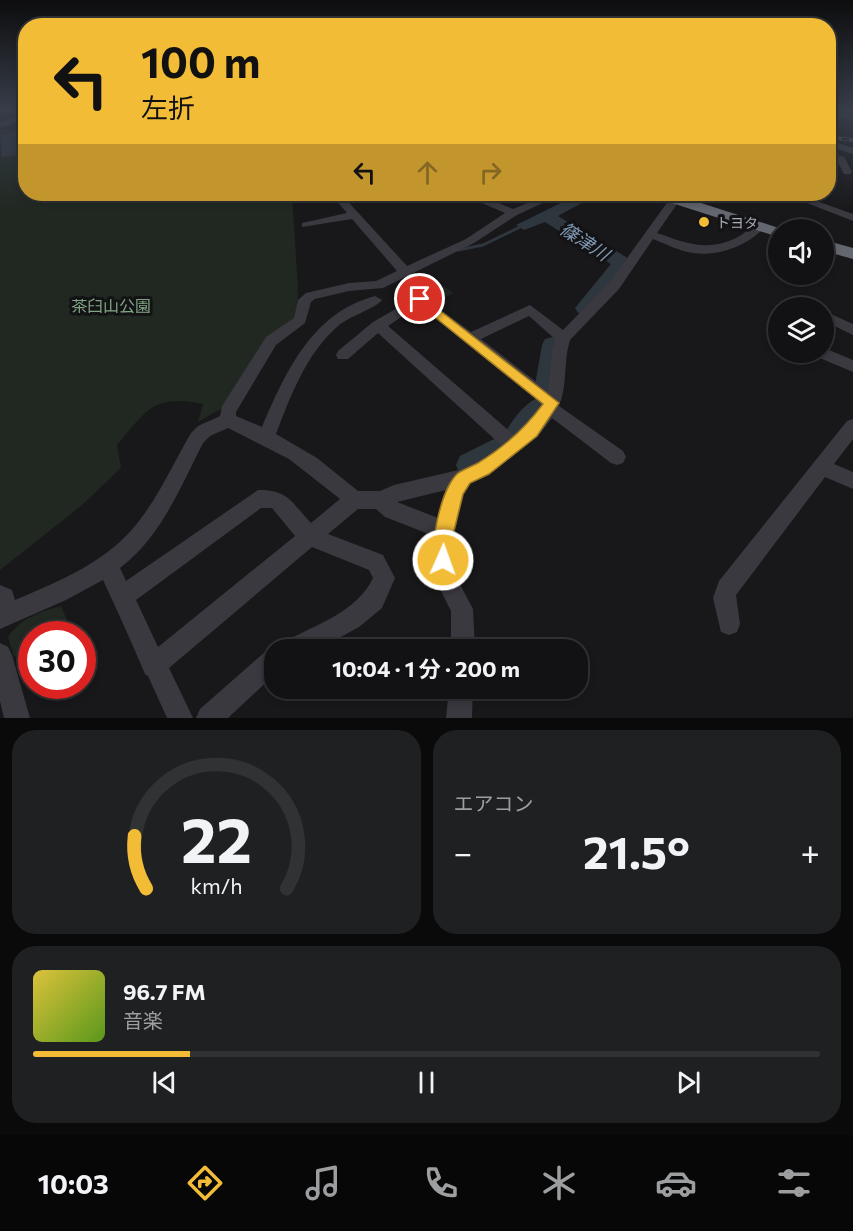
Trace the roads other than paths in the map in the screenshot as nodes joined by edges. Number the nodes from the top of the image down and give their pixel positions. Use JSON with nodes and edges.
{"nodes":[{"id":1,"x":836,"y":146,"type":"edge"},
{"id":2,"x":853,"y":151,"type":"edge"},
{"id":3,"x":836,"y":158,"type":"edge"},
{"id":4,"x":847,"y":172,"type":"dead end"},
{"id":5,"x":342,"y":201,"type":"edge"},
{"id":6,"x":486,"y":201,"type":"edge"},
{"id":7,"x":541,"y":201,"type":"edge"},
{"id":8,"x":682,"y":201,"type":"edge"},
{"id":9,"x":697,"y":201,"type":"edge"},
{"id":10,"x":808,"y":201,"type":"edge"},
{"id":11,"x":513,"y":213,"type":"junction"},
{"id":12,"x":353,"y":215,"type":"junction"},
{"id":13,"x":853,"y":218,"type":"edge"},
{"id":14,"x":306,"y":225,"type":"dead end"},
{"id":15,"x":760,"y":225,"type":"junction"},
{"id":16,"x":768,"y":228,"type":"edge"},
{"id":17,"x":650,"y":234,"type":"junction"},
{"id":18,"x":834,"y":248,"type":"edge"},
{"id":19,"x":853,"y":254,"type":"edge"},
{"id":20,"x":405,"y":272,"type":"junction"},
{"id":21,"x":375,"y":300,"type":"dead end"},
{"id":22,"x":834,"y":321,"type":"edge"},
{"id":23,"x":378,"y":325,"type":"junction"},
{"id":24,"x":853,"y":330,"type":"edge"},
{"id":25,"x":471,"y":338,"type":"junction"},
{"id":26,"x":563,"y":338,"type":"junction"},
{"id":27,"x":343,"y":355,"type":"dead end"},
{"id":28,"x":834,"y":358,"type":"edge"},
{"id":29,"x":853,"y":366,"type":"edge"},
{"id":30,"x":551,"y":405,"type":"junction"},
{"id":31,"x":228,"y":420,"type":"junction"},
{"id":32,"x":852,"y":429,"type":"edge"},
{"id":33,"x":266,"y":437,"type":"junction"},
{"id":34,"x":514,"y":445,"type":"junction"},
{"id":35,"x":618,"y":457,"type":"dead end"},
{"id":36,"x":823,"y":467,"type":"junction"},
{"id":37,"x":465,"y":477,"type":"junction"},
{"id":38,"x":853,"y":482,"type":"edge"},
{"id":39,"x":354,"y":500,"type":"junction"},
{"id":40,"x":380,"y":500,"type":"junction"},
{"id":41,"x":444,"y":530,"type":"junction"},
{"id":42,"x":309,"y":536,"type":"junction"},
{"id":43,"x":106,"y":564,"type":"junction"},
{"id":44,"x":122,"y":598,"type":"junction"},
{"id":45,"x":2,"y":610,"type":"edge"},
{"id":46,"x":729,"y":624,"type":"dead end"},
{"id":47,"x":313,"y":639,"type":"edge"},
{"id":48,"x":463,"y":639,"type":"edge"},
{"id":49,"x":0,"y":655,"type":"edge"},
{"id":50,"x":153,"y":666,"type":"junction"},
{"id":51,"x":264,"y":668,"type":"edge"},
{"id":52,"x":460,"y":699,"type":"edge"},
{"id":53,"x":17,"y":718,"type":"edge"},
{"id":54,"x":180,"y":718,"type":"edge"},
{"id":55,"x":209,"y":718,"type":"edge"},
{"id":56,"x":459,"y":718,"type":"edge"}],
"edges":[{"from":1,"to":2,"type":"street"},
{"from":3,"to":4,"type":"street"},
{"from":5,"to":12,"type":"street"},
{"from":6,"to":11,"type":"street"},
{"from":7,"to":11,"type":"street"},
{"from":8,"to":17,"type":"street"},
{"from":9,"to":15,"type":"highway"},
{"from":10,"to":13,"type":"street"},
{"from":11,"to":20,"type":"street"},
{"from":12,"to":14,"type":"street"},
{"from":12,"to":20,"type":"street"},
{"from":15,"to":16,"type":"highway"},
{"from":15,"to":17,"type":"street"},
{"from":17,"to":26,"type":"street"},
{"from":18,"to":19,"type":"highway"},
{"from":20,"to":31,"type":"street"},
{"from":21,"to":33,"type":"street"},
{"from":22,"to":24,"type":"street"},
{"from":23,"to":25,"type":"street"},
{"from":23,"to":27,"type":"street"},
{"from":23,"to":34,"type":"street"},
{"from":25,"to":26,"type":"street"},
{"from":25,"to":30,"type":"street"},
{"from":26,"to":30,"type":"street"},
{"from":28,"to":29,"type":"street"},
{"from":30,"to":34,"type":"street"},
{"from":30,"to":35,"type":"street"},
{"from":31,"to":33,"type":"street"},
{"from":31,"to":43,"type":"street"},
{"from":32,"to":36,"type":"street"},
{"from":33,"to":39,"type":"street"},
{"from":34,"to":37,"type":"street"},
{"from":36,"to":38,"type":"street"},
{"from":36,"to":46,"type":"street"},
{"from":37,"to":40,"type":"street"},
{"from":37,"to":41,"type":"street"},
{"from":39,"to":40,"type":"street"},
{"from":39,"to":42,"type":"street"},
{"from":40,"to":41,"type":"street"},
{"from":41,"to":48,"type":"street"},
{"from":42,"to":44,"type":"street"},
{"from":42,"to":47,"type":"street"},
{"from":42,"to":50,"type":"street"},
{"from":43,"to":44,"type":"street"},
{"from":43,"to":45,"type":"street"},
{"from":44,"to":50,"type":"street"},
{"from":49,"to":53,"type":"street"},
{"from":50,"to":54,"type":"street"},
{"from":51,"to":55,"type":"street"},
{"from":52,"to":56,"type":"street"}]}
